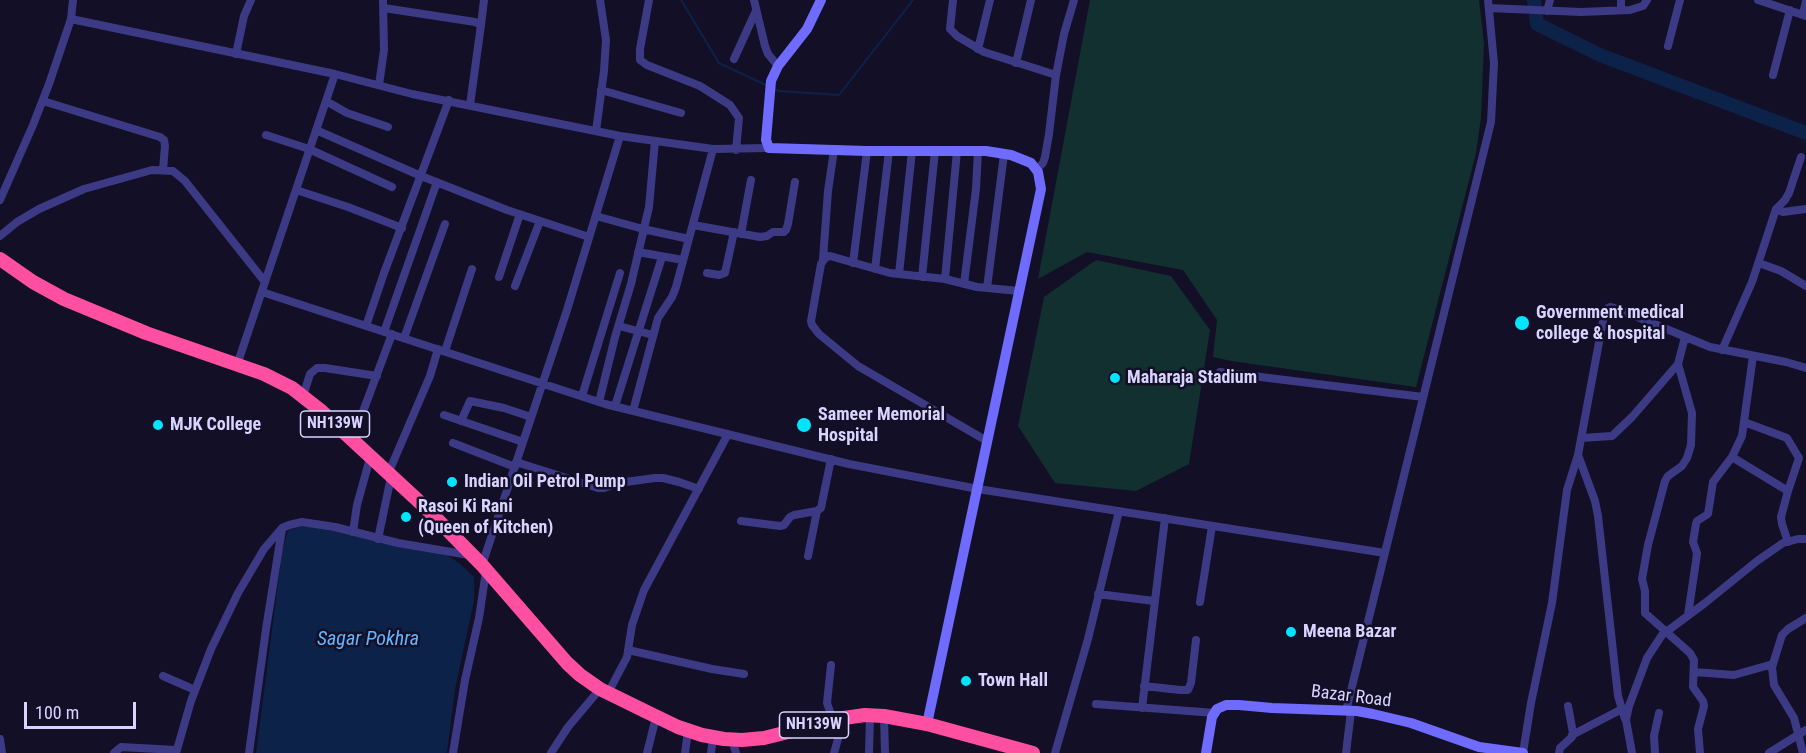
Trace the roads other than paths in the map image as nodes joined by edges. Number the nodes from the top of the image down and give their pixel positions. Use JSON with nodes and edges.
{"nodes":[{"id":1,"x":74,"y":0,"type":"edge"},
{"id":2,"x":251,"y":0,"type":"edge"},
{"id":3,"x":484,"y":0,"type":"edge"},
{"id":4,"x":600,"y":0,"type":"edge"},
{"id":5,"x":649,"y":0,"type":"edge"},
{"id":6,"x":754,"y":0,"type":"edge"},
{"id":7,"x":821,"y":0,"type":"edge"},
{"id":8,"x":953,"y":0,"type":"edge"},
{"id":9,"x":990,"y":0,"type":"edge"},
{"id":10,"x":1031,"y":0,"type":"edge"},
{"id":11,"x":1074,"y":0,"type":"edge"},
{"id":12,"x":1550,"y":0,"type":"edge"},
{"id":13,"x":1621,"y":0,"type":"edge"},
{"id":14,"x":1647,"y":0,"type":"edge"},
{"id":15,"x":1680,"y":0,"type":"edge"},
{"id":16,"x":1758,"y":0,"type":"edge"},
{"id":17,"x":1806,"y":1,"type":"edge"},
{"id":18,"x":383,"y":4,"type":"edge"},
{"id":19,"x":1488,"y":4,"type":"edge"},
{"id":20,"x":1787,"y":6,"type":"edge"},
{"id":21,"x":1621,"y":10,"type":"junction"},
{"id":22,"x":756,"y":11,"type":"junction"},
{"id":23,"x":1544,"y":11,"type":"junction"},
{"id":24,"x":1805,"y":15,"type":"edge"},
{"id":25,"x":71,"y":19,"type":"junction"},
{"id":26,"x":481,"y":25,"type":"junction"},
{"id":27,"x":1668,"y":46,"type":"dead end"},
{"id":28,"x":978,"y":49,"type":"junction"},
{"id":29,"x":236,"y":54,"type":"junction"},
{"id":30,"x":734,"y":59,"type":"dead end"},
{"id":31,"x":1016,"y":63,"type":"junction"},
{"id":32,"x":778,"y":66,"type":"junction"},
{"id":33,"x":335,"y":74,"type":"junction"},
{"id":34,"x":1056,"y":75,"type":"junction"},
{"id":35,"x":1773,"y":75,"type":"dead end"},
{"id":36,"x":379,"y":86,"type":"junction"},
{"id":37,"x":601,"y":90,"type":"junction"},
{"id":38,"x":449,"y":100,"type":"junction"},
{"id":39,"x":43,"y":101,"type":"junction"},
{"id":40,"x":326,"y":101,"type":"junction"},
{"id":41,"x":470,"y":105,"type":"junction"},
{"id":42,"x":681,"y":113,"type":"dead end"},
{"id":43,"x":388,"y":127,"type":"dead end"},
{"id":44,"x":316,"y":130,"type":"junction"},
{"id":45,"x":596,"y":131,"type":"junction"},
{"id":46,"x":266,"y":135,"type":"dead end"},
{"id":47,"x":620,"y":136,"type":"junction"},
{"id":48,"x":655,"y":141,"type":"junction"},
{"id":49,"x":770,"y":148,"type":"junction"},
{"id":50,"x":309,"y":149,"type":"junction"},
{"id":51,"x":713,"y":149,"type":"junction"},
{"id":52,"x":736,"y":150,"type":"junction"},
{"id":53,"x":834,"y":150,"type":"junction"},
{"id":54,"x":867,"y":151,"type":"junction"},
{"id":55,"x":889,"y":151,"type":"junction"},
{"id":56,"x":912,"y":151,"type":"junction"},
{"id":57,"x":935,"y":151,"type":"junction"},
{"id":58,"x":957,"y":151,"type":"junction"},
{"id":59,"x":978,"y":151,"type":"junction"},
{"id":60,"x":1004,"y":154,"type":"junction"},
{"id":61,"x":1801,"y":157,"type":"dead end"},
{"id":62,"x":163,"y":170,"type":"junction"},
{"id":63,"x":1036,"y":170,"type":"junction"},
{"id":64,"x":421,"y":176,"type":"junction"},
{"id":65,"x":751,"y":180,"type":"dead end"},
{"id":66,"x":437,"y":182,"type":"junction"},
{"id":67,"x":795,"y":182,"type":"dead end"},
{"id":68,"x":392,"y":187,"type":"dead end"},
{"id":69,"x":296,"y":190,"type":"junction"},
{"id":70,"x":0,"y":200,"type":"edge"},
{"id":71,"x":1776,"y":209,"type":"junction"},
{"id":72,"x":1806,"y":209,"type":"edge"},
{"id":73,"x":520,"y":214,"type":"junction"},
{"id":74,"x":596,"y":216,"type":"junction"},
{"id":75,"x":540,"y":221,"type":"junction"},
{"id":76,"x":445,"y":224,"type":"dead end"},
{"id":77,"x":693,"y":225,"type":"junction"},
{"id":78,"x":402,"y":228,"type":"junction"},
{"id":79,"x":643,"y":229,"type":"junction"},
{"id":80,"x":738,"y":233,"type":"junction"},
{"id":81,"x":0,"y":236,"type":"edge"},
{"id":82,"x":589,"y":237,"type":"junction"},
{"id":83,"x":689,"y":238,"type":"junction"},
{"id":84,"x":638,"y":252,"type":"junction"},
{"id":85,"x":662,"y":257,"type":"junction"},
{"id":86,"x":0,"y":259,"type":"edge"},
{"id":87,"x":683,"y":260,"type":"junction"},
{"id":88,"x":823,"y":260,"type":"junction"},
{"id":89,"x":853,"y":263,"type":"junction"},
{"id":90,"x":1759,"y":263,"type":"junction"},
{"id":91,"x":472,"y":269,"type":"dead end"},
{"id":92,"x":875,"y":269,"type":"junction"},
{"id":93,"x":620,"y":273,"type":"dead end"},
{"id":94,"x":707,"y":273,"type":"dead end"},
{"id":95,"x":899,"y":274,"type":"junction"},
{"id":96,"x":922,"y":277,"type":"junction"},
{"id":97,"x":499,"y":278,"type":"dead end"},
{"id":98,"x":945,"y":279,"type":"junction"},
{"id":99,"x":265,"y":282,"type":"junction"},
{"id":100,"x":964,"y":284,"type":"junction"},
{"id":101,"x":515,"y":286,"type":"dead end"},
{"id":102,"x":1806,"y":286,"type":"edge"},
{"id":103,"x":987,"y":288,"type":"junction"},
{"id":104,"x":1019,"y":291,"type":"junction"},
{"id":105,"x":262,"y":292,"type":"junction"},
{"id":106,"x":366,"y":326,"type":"junction"},
{"id":107,"x":619,"y":326,"type":"junction"},
{"id":108,"x":637,"y":332,"type":"junction"},
{"id":109,"x":388,"y":333,"type":"junction"},
{"id":110,"x":653,"y":335,"type":"junction"},
{"id":111,"x":1685,"y":337,"type":"junction"},
{"id":112,"x":404,"y":338,"type":"junction"},
{"id":113,"x":442,"y":350,"type":"junction"},
{"id":114,"x":1722,"y":350,"type":"junction"},
{"id":115,"x":1753,"y":356,"type":"junction"},
{"id":116,"x":1677,"y":364,"type":"junction"},
{"id":117,"x":237,"y":365,"type":"junction"},
{"id":118,"x":1806,"y":368,"type":"edge"},
{"id":119,"x":1220,"y":372,"type":"dead end"},
{"id":120,"x":377,"y":376,"type":"junction"},
{"id":121,"x":543,"y":383,"type":"junction"},
{"id":122,"x":303,"y":396,"type":"junction"},
{"id":123,"x":582,"y":396,"type":"junction"},
{"id":124,"x":1423,"y":397,"type":"junction"},
{"id":125,"x":599,"y":402,"type":"junction"},
{"id":126,"x":615,"y":406,"type":"junction"},
{"id":127,"x":633,"y":411,"type":"junction"},
{"id":128,"x":444,"y":415,"type":"dead end"},
{"id":129,"x":531,"y":417,"type":"junction"},
{"id":130,"x":460,"y":421,"type":"junction"},
{"id":131,"x":1744,"y":422,"type":"junction"},
{"id":132,"x":728,"y":434,"type":"junction"},
{"id":133,"x":1581,"y":438,"type":"junction"},
{"id":134,"x":352,"y":441,"type":"junction"},
{"id":135,"x":987,"y":441,"type":"junction"},
{"id":136,"x":523,"y":442,"type":"junction"},
{"id":137,"x":453,"y":443,"type":"dead end"},
{"id":138,"x":1578,"y":455,"type":"junction"},
{"id":139,"x":1732,"y":457,"type":"junction"},
{"id":140,"x":370,"y":458,"type":"junction"},
{"id":141,"x":831,"y":459,"type":"junction"},
{"id":142,"x":515,"y":465,"type":"junction"},
{"id":143,"x":389,"y":475,"type":"junction"},
{"id":144,"x":699,"y":489,"type":"junction"},
{"id":145,"x":978,"y":489,"type":"junction"},
{"id":146,"x":1788,"y":491,"type":"junction"},
{"id":147,"x":817,"y":511,"type":"junction"},
{"id":148,"x":1119,"y":511,"type":"junction"},
{"id":149,"x":1165,"y":518,"type":"junction"},
{"id":150,"x":741,"y":522,"type":"dead end"},
{"id":151,"x":1212,"y":526,"type":"junction"},
{"id":152,"x":282,"y":528,"type":"junction"},
{"id":153,"x":353,"y":532,"type":"junction"},
{"id":154,"x":378,"y":538,"type":"junction"},
{"id":155,"x":1806,"y":539,"type":"edge"},
{"id":156,"x":1788,"y":542,"type":"junction"},
{"id":157,"x":1384,"y":553,"type":"junction"},
{"id":158,"x":808,"y":556,"type":"dead end"},
{"id":159,"x":480,"y":563,"type":"junction"},
{"id":160,"x":1098,"y":594,"type":"junction"},
{"id":161,"x":1154,"y":601,"type":"junction"},
{"id":162,"x":1200,"y":602,"type":"dead end"},
{"id":163,"x":1688,"y":615,"type":"junction"},
{"id":164,"x":1806,"y":618,"type":"edge"},
{"id":165,"x":1665,"y":632,"type":"junction"},
{"id":166,"x":1196,"y":640,"type":"dead end"},
{"id":167,"x":628,"y":650,"type":"junction"},
{"id":168,"x":1773,"y":664,"type":"junction"},
{"id":169,"x":831,"y":665,"type":"dead end"},
{"id":170,"x":1694,"y":672,"type":"junction"},
{"id":171,"x":744,"y":674,"type":"dead end"},
{"id":172,"x":163,"y":676,"type":"dead end"},
{"id":173,"x":1144,"y":686,"type":"junction"},
{"id":174,"x":195,"y":690,"type":"junction"},
{"id":175,"x":604,"y":691,"type":"junction"},
{"id":176,"x":1096,"y":704,"type":"dead end"},
{"id":177,"x":1568,"y":706,"type":"dead end"},
{"id":178,"x":1142,"y":708,"type":"junction"},
{"id":179,"x":1622,"y":710,"type":"junction"},
{"id":180,"x":1349,"y":711,"type":"junction"},
{"id":181,"x":1215,"y":713,"type":"junction"},
{"id":182,"x":1659,"y":713,"type":"dead end"},
{"id":183,"x":877,"y":716,"type":"junction"},
{"id":184,"x":656,"y":717,"type":"junction"},
{"id":185,"x":838,"y":719,"type":"junction"},
{"id":186,"x":1626,"y":720,"type":"junction"},
{"id":187,"x":927,"y":724,"type":"junction"},
{"id":188,"x":1806,"y":730,"type":"edge"},
{"id":189,"x":688,"y":731,"type":"junction"},
{"id":190,"x":1572,"y":735,"type":"junction"},
{"id":191,"x":1798,"y":735,"type":"junction"},
{"id":192,"x":713,"y":737,"type":"junction"},
{"id":193,"x":0,"y":739,"type":"edge"},
{"id":194,"x":734,"y":746,"type":"edge"},
{"id":195,"x":176,"y":751,"type":"edge"},
{"id":196,"x":2,"y":753,"type":"edge"},
{"id":197,"x":114,"y":753,"type":"edge"},
{"id":198,"x":249,"y":753,"type":"edge"},
{"id":199,"x":453,"y":753,"type":"edge"},
{"id":200,"x":550,"y":753,"type":"edge"},
{"id":201,"x":647,"y":753,"type":"edge"},
{"id":202,"x":685,"y":753,"type":"edge"},
{"id":203,"x":711,"y":753,"type":"edge"},
{"id":204,"x":834,"y":753,"type":"edge"},
{"id":205,"x":869,"y":753,"type":"edge"},
{"id":206,"x":885,"y":753,"type":"edge"},
{"id":207,"x":1034,"y":753,"type":"edge"},
{"id":208,"x":1055,"y":753,"type":"edge"},
{"id":209,"x":1206,"y":753,"type":"edge"},
{"id":210,"x":1346,"y":753,"type":"edge"},
{"id":211,"x":1523,"y":753,"type":"edge"},
{"id":212,"x":1559,"y":753,"type":"edge"},
{"id":213,"x":1632,"y":753,"type":"edge"},
{"id":214,"x":1654,"y":753,"type":"edge"},
{"id":215,"x":1700,"y":753,"type":"edge"},
{"id":216,"x":1769,"y":753,"type":"edge"},
{"id":217,"x":1803,"y":753,"type":"edge"}],
"edges":[{"from":1,"to":25,"type":"street"},
{"from":2,"to":29,"type":"street"},
{"from":3,"to":26,"type":"street"},
{"from":4,"to":37,"type":"street"},
{"from":5,"to":52,"type":"street"},
{"from":6,"to":22,"type":"street"},
{"from":7,"to":32,"type":"street"},
{"from":8,"to":28,"type":"street"},
{"from":9,"to":28,"type":"street"},
{"from":10,"to":31,"type":"street"},
{"from":11,"to":34,"type":"street"},
{"from":12,"to":23,"type":"street"},
{"from":13,"to":21,"type":"street"},
{"from":14,"to":21,"type":"street"},
{"from":15,"to":27,"type":"street"},
{"from":16,"to":20,"type":"street"},
{"from":17,"to":24,"type":"street"},
{"from":18,"to":26,"type":"street"},
{"from":18,"to":36,"type":"street"},
{"from":19,"to":23,"type":"street"},
{"from":19,"to":124,"type":"street"},
{"from":20,"to":24,"type":"street"},
{"from":20,"to":35,"type":"street"},
{"from":21,"to":23,"type":"street"},
{"from":22,"to":30,"type":"street"},
{"from":22,"to":32,"type":"street"},
{"from":25,"to":29,"type":"street"},
{"from":25,"to":39,"type":"street"},
{"from":26,"to":41,"type":"street"},
{"from":28,"to":31,"type":"street"},
{"from":29,"to":33,"type":"street"},
{"from":31,"to":34,"type":"street"},
{"from":32,"to":49,"type":"street"},
{"from":33,"to":36,"type":"street"},
{"from":33,"to":40,"type":"street"},
{"from":34,"to":63,"type":"street"},
{"from":36,"to":38,"type":"street"},
{"from":37,"to":42,"type":"street"},
{"from":37,"to":45,"type":"street"},
{"from":38,"to":41,"type":"street"},
{"from":38,"to":64,"type":"street"},
{"from":39,"to":62,"type":"street"},
{"from":39,"to":70,"type":"street"},
{"from":40,"to":43,"type":"street"},
{"from":40,"to":44,"type":"street"},
{"from":41,"to":45,"type":"street"},
{"from":44,"to":50,"type":"street"},
{"from":44,"to":64,"type":"street"},
{"from":45,"to":47,"type":"street"},
{"from":46,"to":50,"type":"street"},
{"from":47,"to":48,"type":"street"},
{"from":47,"to":74,"type":"street"},
{"from":48,"to":51,"type":"street"},
{"from":48,"to":79,"type":"street"},
{"from":49,"to":52,"type":"street"},
{"from":49,"to":53,"type":"street"},
{"from":50,"to":68,"type":"street"},
{"from":50,"to":69,"type":"street"},
{"from":51,"to":52,"type":"street"},
{"from":51,"to":77,"type":"street"},
{"from":53,"to":54,"type":"street"},
{"from":53,"to":88,"type":"street"},
{"from":54,"to":55,"type":"street"},
{"from":54,"to":89,"type":"street"},
{"from":55,"to":56,"type":"street"},
{"from":55,"to":92,"type":"street"},
{"from":56,"to":57,"type":"street"},
{"from":56,"to":95,"type":"street"},
{"from":57,"to":58,"type":"street"},
{"from":57,"to":96,"type":"street"},
{"from":58,"to":59,"type":"street"},
{"from":58,"to":98,"type":"street"},
{"from":59,"to":60,"type":"street"},
{"from":59,"to":100,"type":"street"},
{"from":60,"to":63,"type":"street"},
{"from":60,"to":103,"type":"street"},
{"from":61,"to":71,"type":"street"},
{"from":62,"to":81,"type":"street"},
{"from":62,"to":99,"type":"street"},
{"from":63,"to":104,"type":"street"},
{"from":64,"to":66,"type":"street"},
{"from":64,"to":78,"type":"street"},
{"from":65,"to":80,"type":"street"},
{"from":66,"to":73,"type":"street"},
{"from":66,"to":109,"type":"street"},
{"from":67,"to":80,"type":"street"},
{"from":69,"to":78,"type":"street"},
{"from":69,"to":99,"type":"street"},
{"from":71,"to":72,"type":"street"},
{"from":71,"to":90,"type":"street"},
{"from":73,"to":75,"type":"street"},
{"from":73,"to":97,"type":"street"},
{"from":74,"to":79,"type":"street"},
{"from":74,"to":82,"type":"street"},
{"from":75,"to":82,"type":"street"},
{"from":75,"to":101,"type":"street"},
{"from":76,"to":112,"type":"street"},
{"from":77,"to":80,"type":"street"},
{"from":77,"to":83,"type":"street"},
{"from":78,"to":106,"type":"street"},
{"from":79,"to":83,"type":"street"},
{"from":79,"to":84,"type":"street"},
{"from":80,"to":94,"type":"street"},
{"from":82,"to":121,"type":"street"},
{"from":83,"to":87,"type":"street"},
{"from":84,"to":85,"type":"street"},
{"from":84,"to":107,"type":"street"},
{"from":85,"to":87,"type":"street"},
{"from":85,"to":108,"type":"street"},
{"from":86,"to":117,"type":"highway","number":"NH139W"},
{"from":87,"to":110,"type":"street"},
{"from":88,"to":89,"type":"street"},
{"from":88,"to":135,"type":"street"},
{"from":89,"to":92,"type":"street"},
{"from":90,"to":102,"type":"street"},
{"from":90,"to":114,"type":"street"},
{"from":91,"to":113,"type":"street"},
{"from":92,"to":95,"type":"street"},
{"from":93,"to":123,"type":"street"},
{"from":95,"to":96,"type":"street"},
{"from":96,"to":98,"type":"street"},
{"from":98,"to":100,"type":"street"},
{"from":99,"to":105,"type":"street"},
{"from":100,"to":103,"type":"street"},
{"from":103,"to":104,"type":"street"},
{"from":104,"to":135,"type":"street"},
{"from":105,"to":106,"type":"street"},
{"from":105,"to":117,"type":"street"},
{"from":106,"to":109,"type":"street"},
{"from":107,"to":108,"type":"street"},
{"from":107,"to":125,"type":"street"},
{"from":108,"to":110,"type":"street"},
{"from":108,"to":126,"type":"street"},
{"from":109,"to":112,"type":"street"},
{"from":109,"to":120,"type":"street"},
{"from":110,"to":127,"type":"street"},
{"from":111,"to":114,"type":"street"},
{"from":111,"to":116,"type":"street"},
{"from":111,"to":133,"type":"street"},
{"from":112,"to":113,"type":"street"},
{"from":113,"to":121,"type":"street"},
{"from":113,"to":143,"type":"street"},
{"from":114,"to":115,"type":"street"},
{"from":115,"to":118,"type":"street"},
{"from":115,"to":131,"type":"street"},
{"from":116,"to":133,"type":"street"},
{"from":116,"to":165,"type":"street"},
{"from":117,"to":122,"type":"highway","number":"NH139W"},
{"from":119,"to":124,"type":"street"},
{"from":120,"to":122,"type":"street"},
{"from":120,"to":134,"type":"street"},
{"from":121,"to":123,"type":"street"},
{"from":121,"to":129,"type":"street"},
{"from":122,"to":134,"type":"highway","number":"NH139W"},
{"from":123,"to":125,"type":"street"},
{"from":124,"to":157,"type":"street"},
{"from":125,"to":126,"type":"street"},
{"from":126,"to":127,"type":"street"},
{"from":127,"to":132,"type":"street"},
{"from":128,"to":130,"type":"street"},
{"from":129,"to":130,"type":"street"},
{"from":129,"to":136,"type":"street"},
{"from":130,"to":136,"type":"street"},
{"from":131,"to":139,"type":"street"},
{"from":131,"to":146,"type":"street"},
{"from":132,"to":141,"type":"street"},
{"from":132,"to":144,"type":"street"},
{"from":133,"to":138,"type":"street"},
{"from":134,"to":140,"type":"highway","number":"NH139W"},
{"from":135,"to":145,"type":"street"},
{"from":136,"to":142,"type":"street"},
{"from":137,"to":142,"type":"street"},
{"from":138,"to":179,"type":"street"},
{"from":138,"to":211,"type":"street"},
{"from":139,"to":146,"type":"street"},
{"from":139,"to":163,"type":"street"},
{"from":140,"to":143,"type":"highway","number":"NH139W"},
{"from":140,"to":153,"type":"street"},
{"from":141,"to":145,"type":"street"},
{"from":141,"to":147,"type":"street"},
{"from":142,"to":144,"type":"street"},
{"from":142,"to":159,"type":"street"},
{"from":143,"to":154,"type":"street"},
{"from":143,"to":159,"type":"highway","number":"NH139W"},
{"from":144,"to":167,"type":"street"},
{"from":145,"to":148,"type":"street"},
{"from":145,"to":187,"type":"street"},
{"from":146,"to":156,"type":"street"},
{"from":147,"to":150,"type":"street"},
{"from":147,"to":158,"type":"street"},
{"from":148,"to":149,"type":"street"},
{"from":148,"to":160,"type":"street"},
{"from":149,"to":151,"type":"street"},
{"from":149,"to":161,"type":"street"},
{"from":151,"to":157,"type":"street"},
{"from":151,"to":162,"type":"street"},
{"from":152,"to":153,"type":"street"},
{"from":152,"to":174,"type":"street"},
{"from":152,"to":198,"type":"street"},
{"from":153,"to":154,"type":"street"},
{"from":154,"to":159,"type":"street"},
{"from":155,"to":156,"type":"street"},
{"from":156,"to":163,"type":"street"},
{"from":157,"to":180,"type":"street"},
{"from":159,"to":175,"type":"highway","number":"NH139W"},
{"from":159,"to":199,"type":"street"},
{"from":160,"to":161,"type":"street"},
{"from":160,"to":208,"type":"street"},
{"from":161,"to":173,"type":"street"},
{"from":163,"to":165,"type":"street"},
{"from":164,"to":168,"type":"street"},
{"from":165,"to":170,"type":"street"},
{"from":165,"to":186,"type":"street"},
{"from":166,"to":173,"type":"street"},
{"from":167,"to":171,"type":"street"},
{"from":167,"to":175,"type":"street"},
{"from":168,"to":170,"type":"street"},
{"from":168,"to":191,"type":"street"},
{"from":169,"to":185,"type":"street"},
{"from":170,"to":215,"type":"street"},
{"from":172,"to":174,"type":"street"},
{"from":173,"to":178,"type":"street"},
{"from":174,"to":195,"type":"street"},
{"from":175,"to":184,"type":"highway","number":"NH139W"},
{"from":175,"to":200,"type":"street"},
{"from":176,"to":178,"type":"street"},
{"from":177,"to":190,"type":"street"},
{"from":178,"to":181,"type":"street"},
{"from":179,"to":186,"type":"street"},
{"from":179,"to":190,"type":"street"},
{"from":180,"to":181,"type":"street","name":"Bazar Road"},
{"from":180,"to":210,"type":"street"},
{"from":180,"to":211,"type":"street","name":"Bazar Road"},
{"from":181,"to":209,"type":"street"},
{"from":182,"to":214,"type":"street"},
{"from":183,"to":185,"type":"highway","number":"NH139W"},
{"from":183,"to":187,"type":"highway","number":"NH139W"},
{"from":183,"to":205,"type":"street"},
{"from":183,"to":206,"type":"street"},
{"from":184,"to":189,"type":"highway","number":"NH139W"},
{"from":184,"to":201,"type":"street"},
{"from":185,"to":194,"type":"highway","number":"NH139W"},
{"from":185,"to":204,"type":"street"},
{"from":186,"to":213,"type":"street"},
{"from":187,"to":207,"type":"highway","number":"NH139W"},
{"from":188,"to":191,"type":"street"},
{"from":189,"to":192,"type":"highway","number":"NH139W"},
{"from":189,"to":202,"type":"street"},
{"from":190,"to":212,"type":"street"},
{"from":191,"to":216,"type":"street"},
{"from":191,"to":217,"type":"street"},
{"from":192,"to":194,"type":"highway","number":"NH139W"},
{"from":192,"to":203,"type":"street"},
{"from":193,"to":196,"type":"street"},
{"from":195,"to":197,"type":"street"}]}
